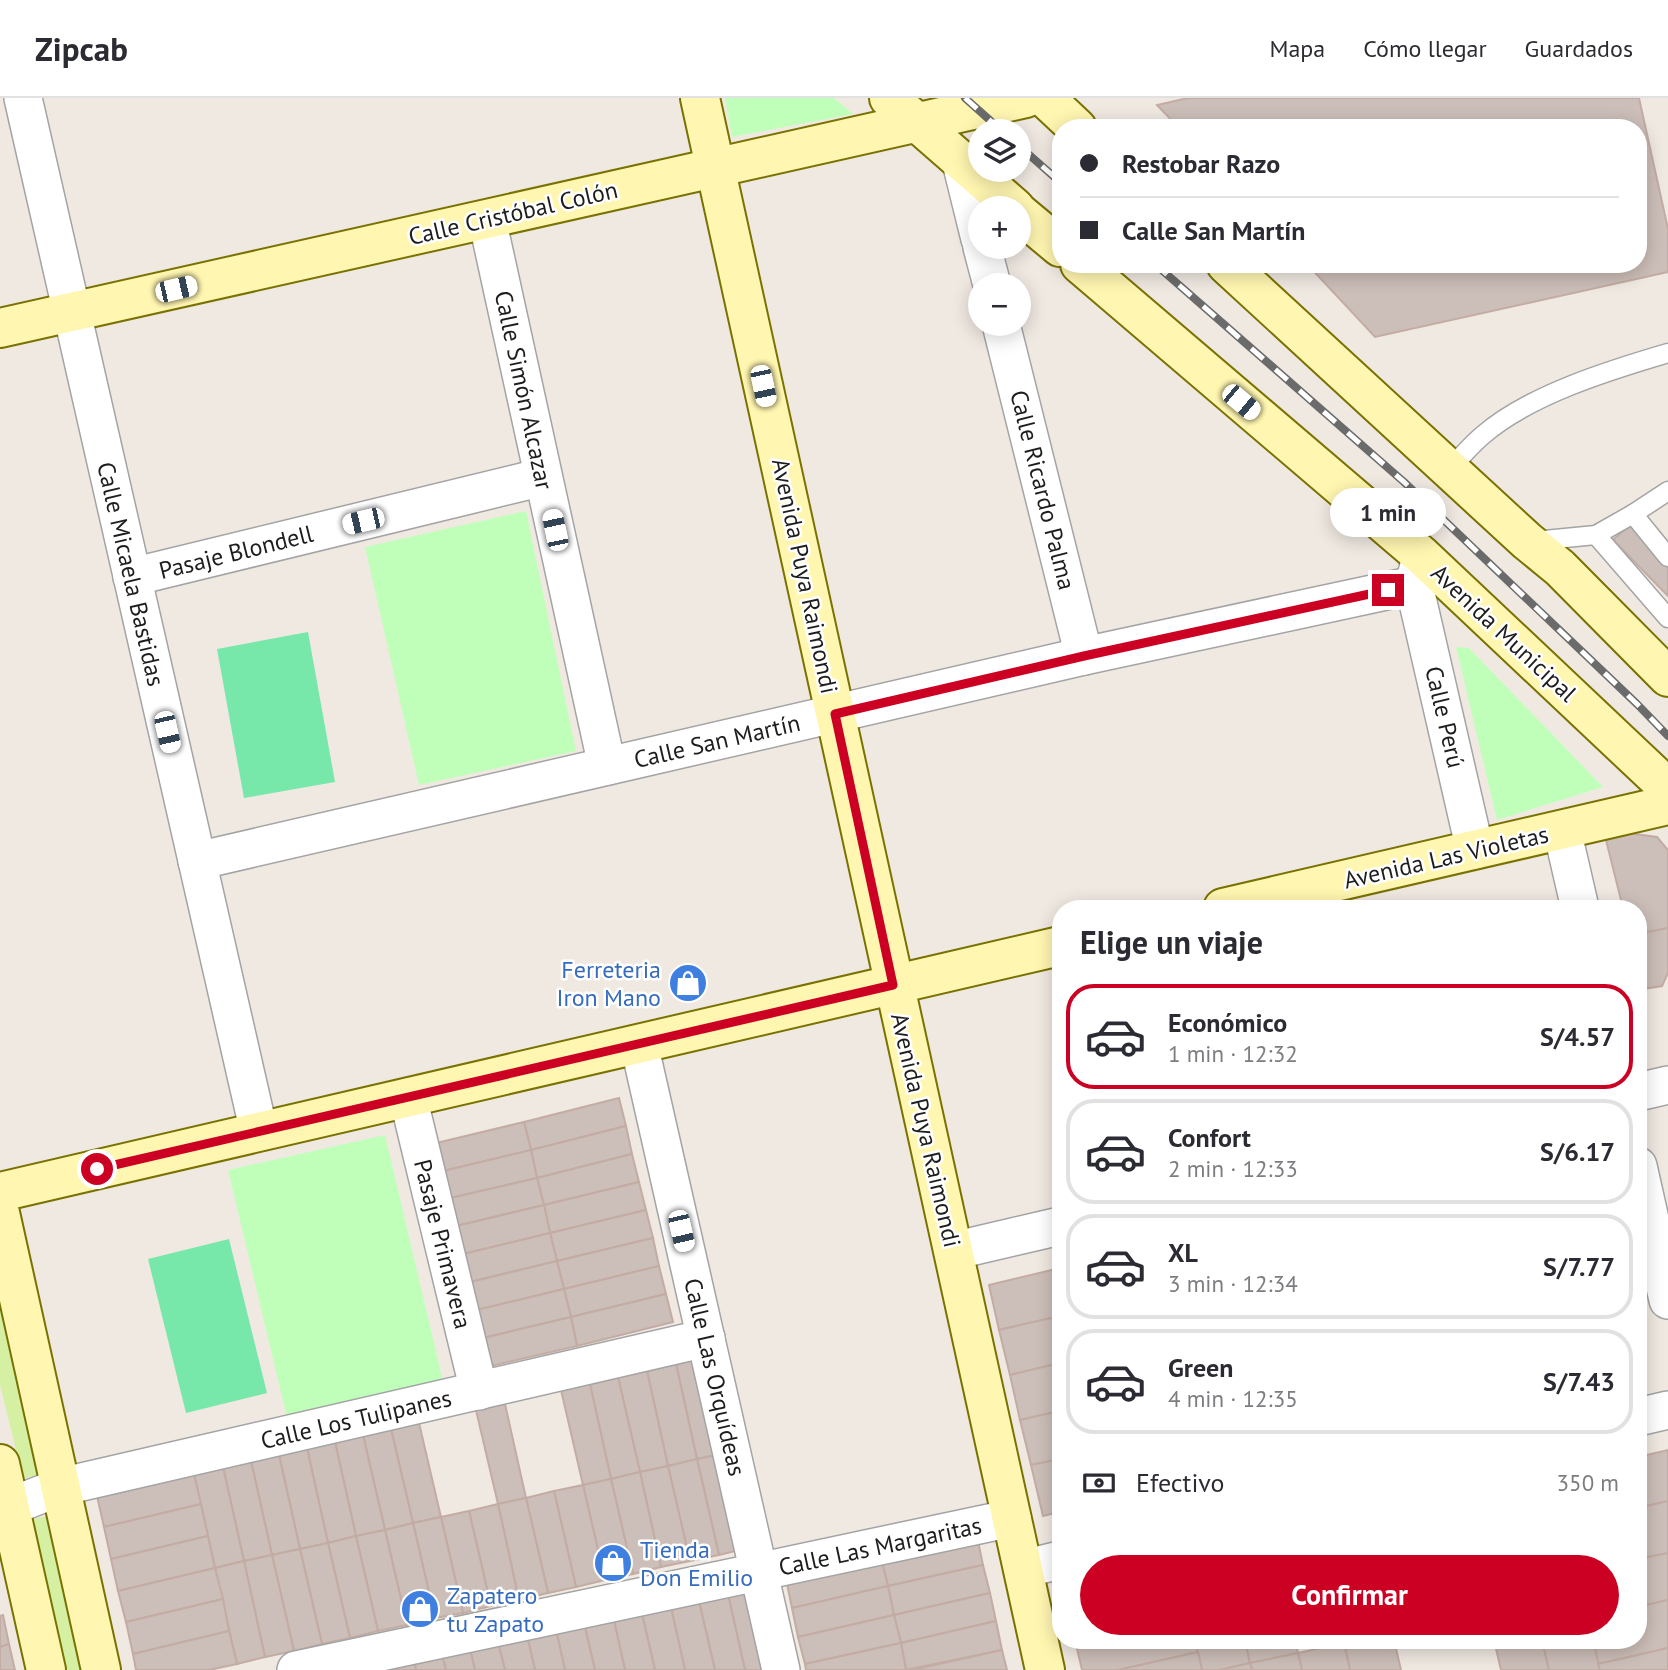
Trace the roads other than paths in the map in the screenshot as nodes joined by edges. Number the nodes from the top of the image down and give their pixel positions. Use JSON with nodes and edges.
{"nodes":[{"id":1,"x":23,"y":98,"type":"edge"},
{"id":2,"x":700,"y":98,"type":"edge"},
{"id":3,"x":1026,"y":98,"type":"edge"},
{"id":4,"x":1045,"y":98,"type":"edge"},
{"id":5,"x":903,"y":110,"type":"edge"},
{"id":6,"x":1067,"y":119,"type":"edge"},
{"id":7,"x":961,"y":162,"type":"junction"},
{"id":8,"x":715,"y":168,"type":"junction"},
{"id":9,"x":969,"y":196,"type":"edge"},
{"id":10,"x":1001,"y":196,"type":"edge"},
{"id":11,"x":487,"y":219,"type":"junction"},
{"id":12,"x":1031,"y":222,"type":"edge"},
{"id":13,"x":1052,"y":240,"type":"edge"},
{"id":14,"x":1090,"y":273,"type":"edge"},
{"id":15,"x":1236,"y":273,"type":"edge"},
{"id":16,"x":72,"y":312,"type":"junction"},
{"id":17,"x":0,"y":328,"type":"edge"},
{"id":18,"x":1004,"y":336,"type":"edge"},
{"id":19,"x":1668,"y":353,"type":"edge"},
{"id":20,"x":1449,"y":470,"type":"junction"},
{"id":21,"x":543,"y":477,"type":"junction"},
{"id":22,"x":1668,"y":491,"type":"edge"},
{"id":23,"x":1633,"y":514,"type":"junction"},
{"id":24,"x":1596,"y":535,"type":"junction"},
{"id":25,"x":1527,"y":541,"type":"junction"},
{"id":26,"x":1668,"y":557,"type":"edge"},
{"id":27,"x":1418,"y":570,"type":"junction"},
{"id":28,"x":132,"y":577,"type":"junction"},
{"id":29,"x":1668,"y":618,"type":"edge"},
{"id":30,"x":1084,"y":656,"type":"junction"},
{"id":31,"x":1668,"y":677,"type":"edge"},
{"id":32,"x":835,"y":714,"type":"junction"},
{"id":33,"x":607,"y":766,"type":"junction"},
{"id":34,"x":1668,"y":788,"type":"edge"},
{"id":35,"x":1668,"y":805,"type":"edge"},
{"id":36,"x":1562,"y":830,"type":"junction"},
{"id":37,"x":1475,"y":850,"type":"junction"},
{"id":38,"x":197,"y":861,"type":"junction"},
{"id":39,"x":1258,"y":900,"type":"edge"},
{"id":40,"x":1578,"y":900,"type":"edge"},
{"id":41,"x":1052,"y":948,"type":"edge"},
{"id":42,"x":893,"y":985,"type":"junction"},
{"id":43,"x":639,"y":1044,"type":"junction"},
{"id":44,"x":1668,"y":1085,"type":"edge"},
{"id":45,"x":1647,"y":1090,"type":"edge"},
{"id":46,"x":408,"y":1097,"type":"junction"},
{"id":47,"x":259,"y":1132,"type":"junction"},
{"id":48,"x":0,"y":1192,"type":"edge"},
{"id":49,"x":1647,"y":1206,"type":"edge"},
{"id":50,"x":0,"y":1213,"type":"edge"},
{"id":51,"x":1052,"y":1228,"type":"edge"},
{"id":52,"x":953,"y":1251,"type":"junction"},
{"id":53,"x":1668,"y":1300,"type":"edge"},
{"id":54,"x":706,"y":1338,"type":"junction"},
{"id":55,"x":479,"y":1391,"type":"junction"},
{"id":56,"x":1668,"y":1410,"type":"edge"},
{"id":57,"x":1647,"y":1415,"type":"edge"},
{"id":58,"x":0,"y":1464,"type":"edge"},
{"id":59,"x":60,"y":1487,"type":"junction"},
{"id":60,"x":9,"y":1507,"type":"junction"},
{"id":61,"x":1012,"y":1518,"type":"junction"},
{"id":62,"x":1052,"y":1562,"type":"edge"},
{"id":63,"x":1023,"y":1569,"type":"junction"},
{"id":64,"x":759,"y":1572,"type":"junction"},
{"id":65,"x":46,"y":1670,"type":"edge"},
{"id":66,"x":101,"y":1670,"type":"edge"},
{"id":67,"x":296,"y":1670,"type":"edge"},
{"id":68,"x":781,"y":1670,"type":"edge"},
{"id":69,"x":1045,"y":1670,"type":"edge"}],
"edges":[{"from":1,"to":16,"type":"street","name":"Calle Micaela Bastidas"},
{"from":2,"to":8,"type":"street","name":"Avenida Puya Raimondi"},
{"from":3,"to":5,"type":"street","name":"Calle Cristóbal Colón"},
{"from":4,"to":6,"type":"street"},
{"from":5,"to":7,"type":"street"},
{"from":5,"to":8,"type":"street","name":"Calle Cristóbal Colón"},
{"from":7,"to":9,"type":"street"},
{"from":7,"to":10,"type":"street"},
{"from":8,"to":11,"type":"street","name":"Calle Cristóbal Colón"},
{"from":8,"to":32,"type":"street","name":"Avenida Puya Raimondi"},
{"from":11,"to":16,"type":"street","name":"Calle Cristóbal Colón"},
{"from":11,"to":21,"type":"street","name":"Calle Simón Alcazar"},
{"from":12,"to":13,"type":"street"},
{"from":14,"to":27,"type":"street","name":"Avenida Municipal"},
{"from":15,"to":20,"type":"street"},
{"from":16,"to":17,"type":"street","name":"Calle Cristóbal Colón"},
{"from":16,"to":28,"type":"street","name":"Calle Micaela Bastidas"},
{"from":18,"to":30,"type":"street","name":"Calle Ricardo Palma"},
{"from":19,"to":20,"type":"lane"},
{"from":20,"to":25,"type":"street"},
{"from":21,"to":28,"type":"street","name":"Pasaje Blondell"},
{"from":21,"to":33,"type":"street","name":"Calle Simón Alcazar"},
{"from":22,"to":23,"type":"lane"},
{"from":23,"to":24,"type":"lane"},
{"from":23,"to":26,"type":"lane"},
{"from":24,"to":25,"type":"lane"},
{"from":24,"to":29,"type":"lane"},
{"from":25,"to":31,"type":"street"},
{"from":27,"to":30,"type":"street","name":"Calle San Martín"},
{"from":27,"to":34,"type":"street","name":"Avenida Municipal"},
{"from":27,"to":37,"type":"street","name":"Calle Perú"},
{"from":28,"to":38,"type":"street","name":"Calle Micaela Bastidas"},
{"from":30,"to":32,"type":"street","name":"Calle San Martín"},
{"from":32,"to":33,"type":"street","name":"Calle San Martín"},
{"from":32,"to":42,"type":"street","name":"Avenida Puya Raimondi"},
{"from":33,"to":38,"type":"street","name":"Calle San Martín"},
{"from":35,"to":36,"type":"street","name":"Avenida Las Violetas"},
{"from":36,"to":37,"type":"street","name":"Avenida Las Violetas"},
{"from":36,"to":40,"type":"street"},
{"from":37,"to":39,"type":"street","name":"Avenida Las Violetas"},
{"from":38,"to":47,"type":"street","name":"Calle Micaela Bastidas"},
{"from":41,"to":42,"type":"street"},
{"from":42,"to":43,"type":"street"},
{"from":42,"to":52,"type":"street","name":"Avenida Puya Raimondi"},
{"from":43,"to":46,"type":"street"},
{"from":43,"to":54,"type":"street","name":"Calle Las Orquídeas"},
{"from":44,"to":45,"type":"street"},
{"from":46,"to":47,"type":"street"},
{"from":46,"to":55,"type":"street","name":"Pasaje Primavera"},
{"from":47,"to":48,"type":"street"},
{"from":49,"to":53,"type":"street"},
{"from":50,"to":59,"type":"street"},
{"from":51,"to":52,"type":"street"},
{"from":52,"to":61,"type":"street","name":"Avenida Puya Raimondi"},
{"from":54,"to":55,"type":"street","name":"Calle Los Tulipanes"},
{"from":54,"to":64,"type":"street","name":"Calle Las Orquídeas"},
{"from":55,"to":59,"type":"street","name":"Calle Los Tulipanes"},
{"from":56,"to":57,"type":"street"},
{"from":58,"to":60,"type":"street"},
{"from":59,"to":60,"type":"street","name":"Calle Los Tulipanes"},
{"from":59,"to":66,"type":"street"},
{"from":60,"to":65,"type":"street"},
{"from":61,"to":63,"type":"street","name":"Avenida Puya Raimondi"},
{"from":61,"to":64,"type":"street","name":"Calle Las Margaritas"},
{"from":62,"to":63,"type":"street"},
{"from":63,"to":69,"type":"street","name":"Avenida Puya Raimondi"},
{"from":64,"to":67,"type":"street","name":"Calle Las Margaritas"},
{"from":64,"to":68,"type":"street","name":"Calle Las Orquídeas"}]}
